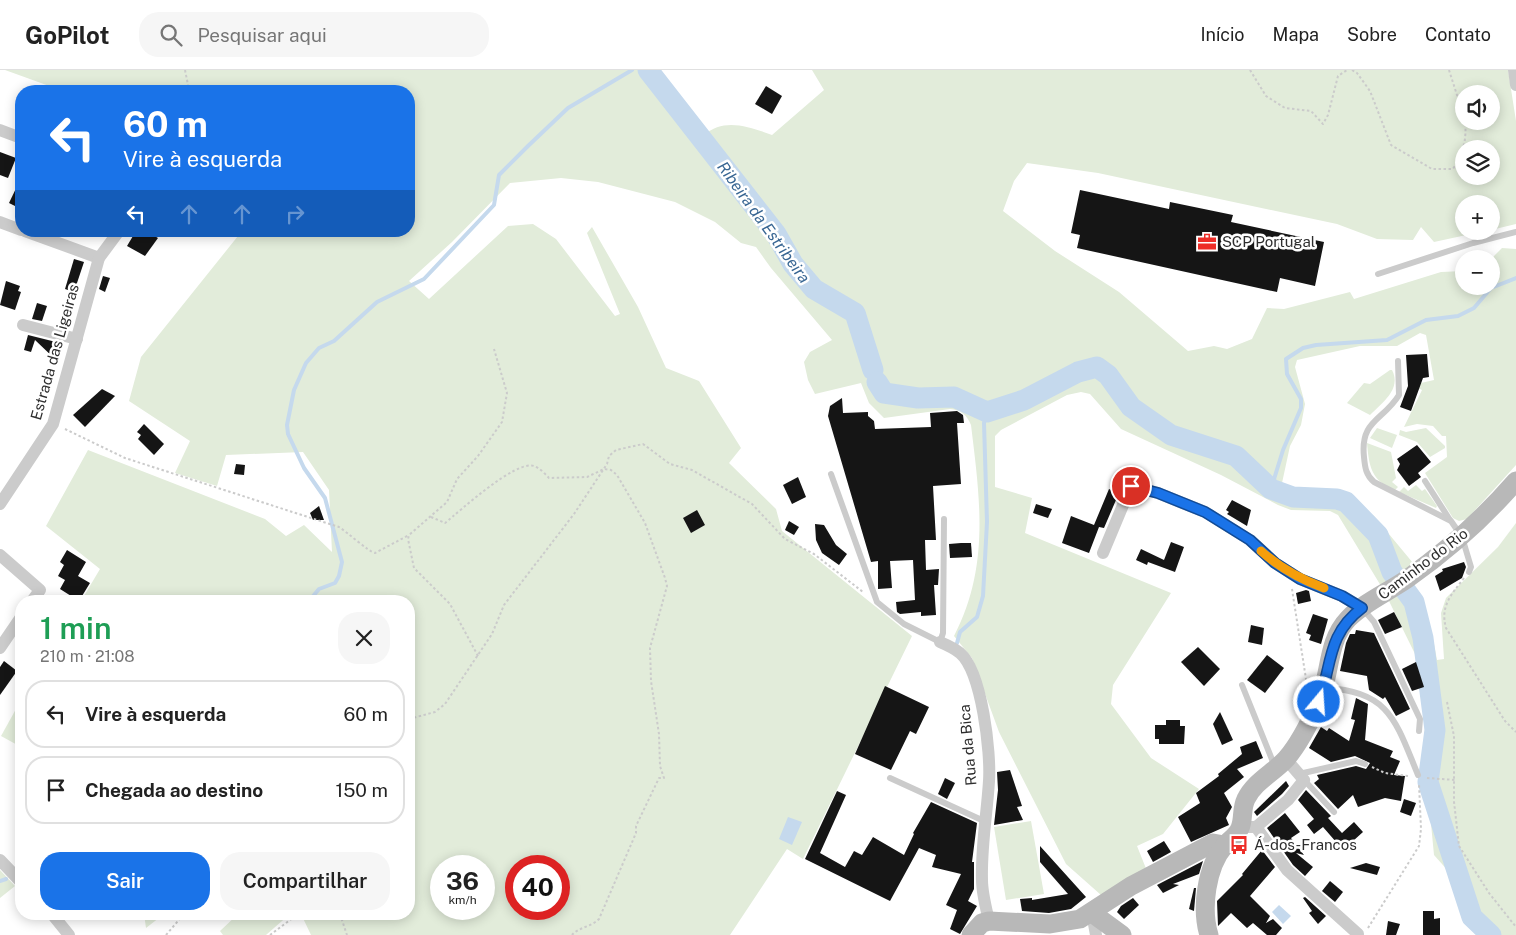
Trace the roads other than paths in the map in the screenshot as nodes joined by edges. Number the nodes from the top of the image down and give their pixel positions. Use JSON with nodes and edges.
{"nodes":[{"id":1,"x":1514,"y":70,"type":"edge"},
{"id":2,"x":1516,"y":85,"type":"edge"},
{"id":3,"x":0,"y":130,"type":"edge"},
{"id":4,"x":15,"y":136,"type":"edge"},
{"id":5,"x":0,"y":222,"type":"edge"},
{"id":6,"x":15,"y":228,"type":"edge"},
{"id":7,"x":1516,"y":232,"type":"edge"},
{"id":8,"x":41,"y":237,"type":"edge"},
{"id":9,"x":115,"y":237,"type":"edge"},
{"id":10,"x":99,"y":258,"type":"junction"},
{"id":11,"x":1378,"y":274,"type":"dead end"},
{"id":12,"x":23,"y":325,"type":"dead end"},
{"id":13,"x":77,"y":339,"type":"junction"},
{"id":14,"x":1398,"y":361,"type":"dead end"},
{"id":15,"x":831,"y":474,"type":"dead end"},
{"id":16,"x":1425,"y":481,"type":"dead end"},
{"id":17,"x":1516,"y":481,"type":"edge"},
{"id":18,"x":0,"y":504,"type":"edge"},
{"id":19,"x":944,"y":519,"type":"dead end"},
{"id":20,"x":1451,"y":521,"type":"junction"},
{"id":21,"x":1462,"y":537,"type":"junction"},
{"id":22,"x":1103,"y":553,"type":"dead end"},
{"id":23,"x":0,"y":555,"type":"edge"},
{"id":24,"x":1469,"y":572,"type":"road end"},
{"id":25,"x":36,"y":595,"type":"edge"},
{"id":26,"x":1362,"y":608,"type":"junction"},
{"id":27,"x":15,"y":626,"type":"edge"},
{"id":28,"x":940,"y":642,"type":"junction"},
{"id":29,"x":0,"y":648,"type":"edge"},
{"id":30,"x":1242,"y":686,"type":"dead end"},
{"id":31,"x":1324,"y":688,"type":"junction"},
{"id":32,"x":1419,"y":732,"type":"dead end"},
{"id":33,"x":1281,"y":764,"type":"junction"},
{"id":34,"x":1365,"y":764,"type":"road end"},
{"id":35,"x":1421,"y":776,"type":"road end"},
{"id":36,"x":1301,"y":777,"type":"junction"},
{"id":37,"x":890,"y":778,"type":"dead end"},
{"id":38,"x":1334,"y":812,"type":"dead end"},
{"id":39,"x":984,"y":821,"type":"junction"},
{"id":40,"x":1248,"y":827,"type":"junction"},
{"id":41,"x":1219,"y":844,"type":"junction"},
{"id":42,"x":0,"y":860,"type":"edge"},
{"id":43,"x":15,"y":876,"type":"edge"},
{"id":44,"x":1092,"y":913,"type":"junction"},
{"id":45,"x":57,"y":920,"type":"edge"},
{"id":46,"x":989,"y":921,"type":"junction"},
{"id":47,"x":1357,"y":934,"type":"edge"},
{"id":48,"x":69,"y":935,"type":"edge"},
{"id":49,"x":971,"y":935,"type":"edge"},
{"id":50,"x":1096,"y":935,"type":"edge"},
{"id":51,"x":1122,"y":935,"type":"edge"},
{"id":52,"x":1209,"y":935,"type":"edge"}],
"edges":[{"from":1,"to":2,"type":"street"},
{"from":3,"to":4,"type":"street"},
{"from":5,"to":6,"type":"street"},
{"from":7,"to":11,"type":"lane"},
{"from":8,"to":10,"type":"street"},
{"from":9,"to":10,"type":"street","name":"Estrada das Ligeiras"},
{"from":10,"to":13,"type":"street","name":"Estrada das Ligeiras"},
{"from":12,"to":13,"type":"street"},
{"from":13,"to":18,"type":"street","name":"Estrada das Ligeiras"},
{"from":14,"to":20,"type":"lane"},
{"from":15,"to":28,"type":"lane"},
{"from":16,"to":20,"type":"lane"},
{"from":17,"to":21,"type":"street","name":"Caminho do Rio"},
{"from":19,"to":28,"type":"lane"},
{"from":20,"to":21,"type":"lane"},
{"from":21,"to":24,"type":"lane"},
{"from":21,"to":26,"type":"street","name":"Caminho do Rio"},
{"from":22,"to":26,"type":"street"},
{"from":23,"to":25,"type":"street"},
{"from":26,"to":31,"type":"street","name":"Caminho do Rio"},
{"from":26,"to":32,"type":"lane"},
{"from":27,"to":29,"type":"street"},
{"from":28,"to":39,"type":"street","name":"Rua da Bica"},
{"from":30,"to":33,"type":"lane"},
{"from":31,"to":33,"type":"street","name":"Caminho do Rio"},
{"from":31,"to":35,"type":"lane"},
{"from":33,"to":36,"type":"street"},
{"from":33,"to":40,"type":"street","name":"Caminho do Rio"},
{"from":34,"to":36,"type":"lane"},
{"from":36,"to":38,"type":"lane"},
{"from":36,"to":40,"type":"street"},
{"from":37,"to":39,"type":"lane"},
{"from":39,"to":46,"type":"street","name":"Rua da Bica"},
{"from":40,"to":41,"type":"street"},
{"from":40,"to":47,"type":"street"},
{"from":41,"to":44,"type":"street"},
{"from":41,"to":52,"type":"street"},
{"from":42,"to":43,"type":"street"},
{"from":44,"to":46,"type":"street"},
{"from":44,"to":50,"type":"street"},
{"from":44,"to":51,"type":"street"},
{"from":45,"to":48,"type":"street"},
{"from":46,"to":49,"type":"street"}]}
